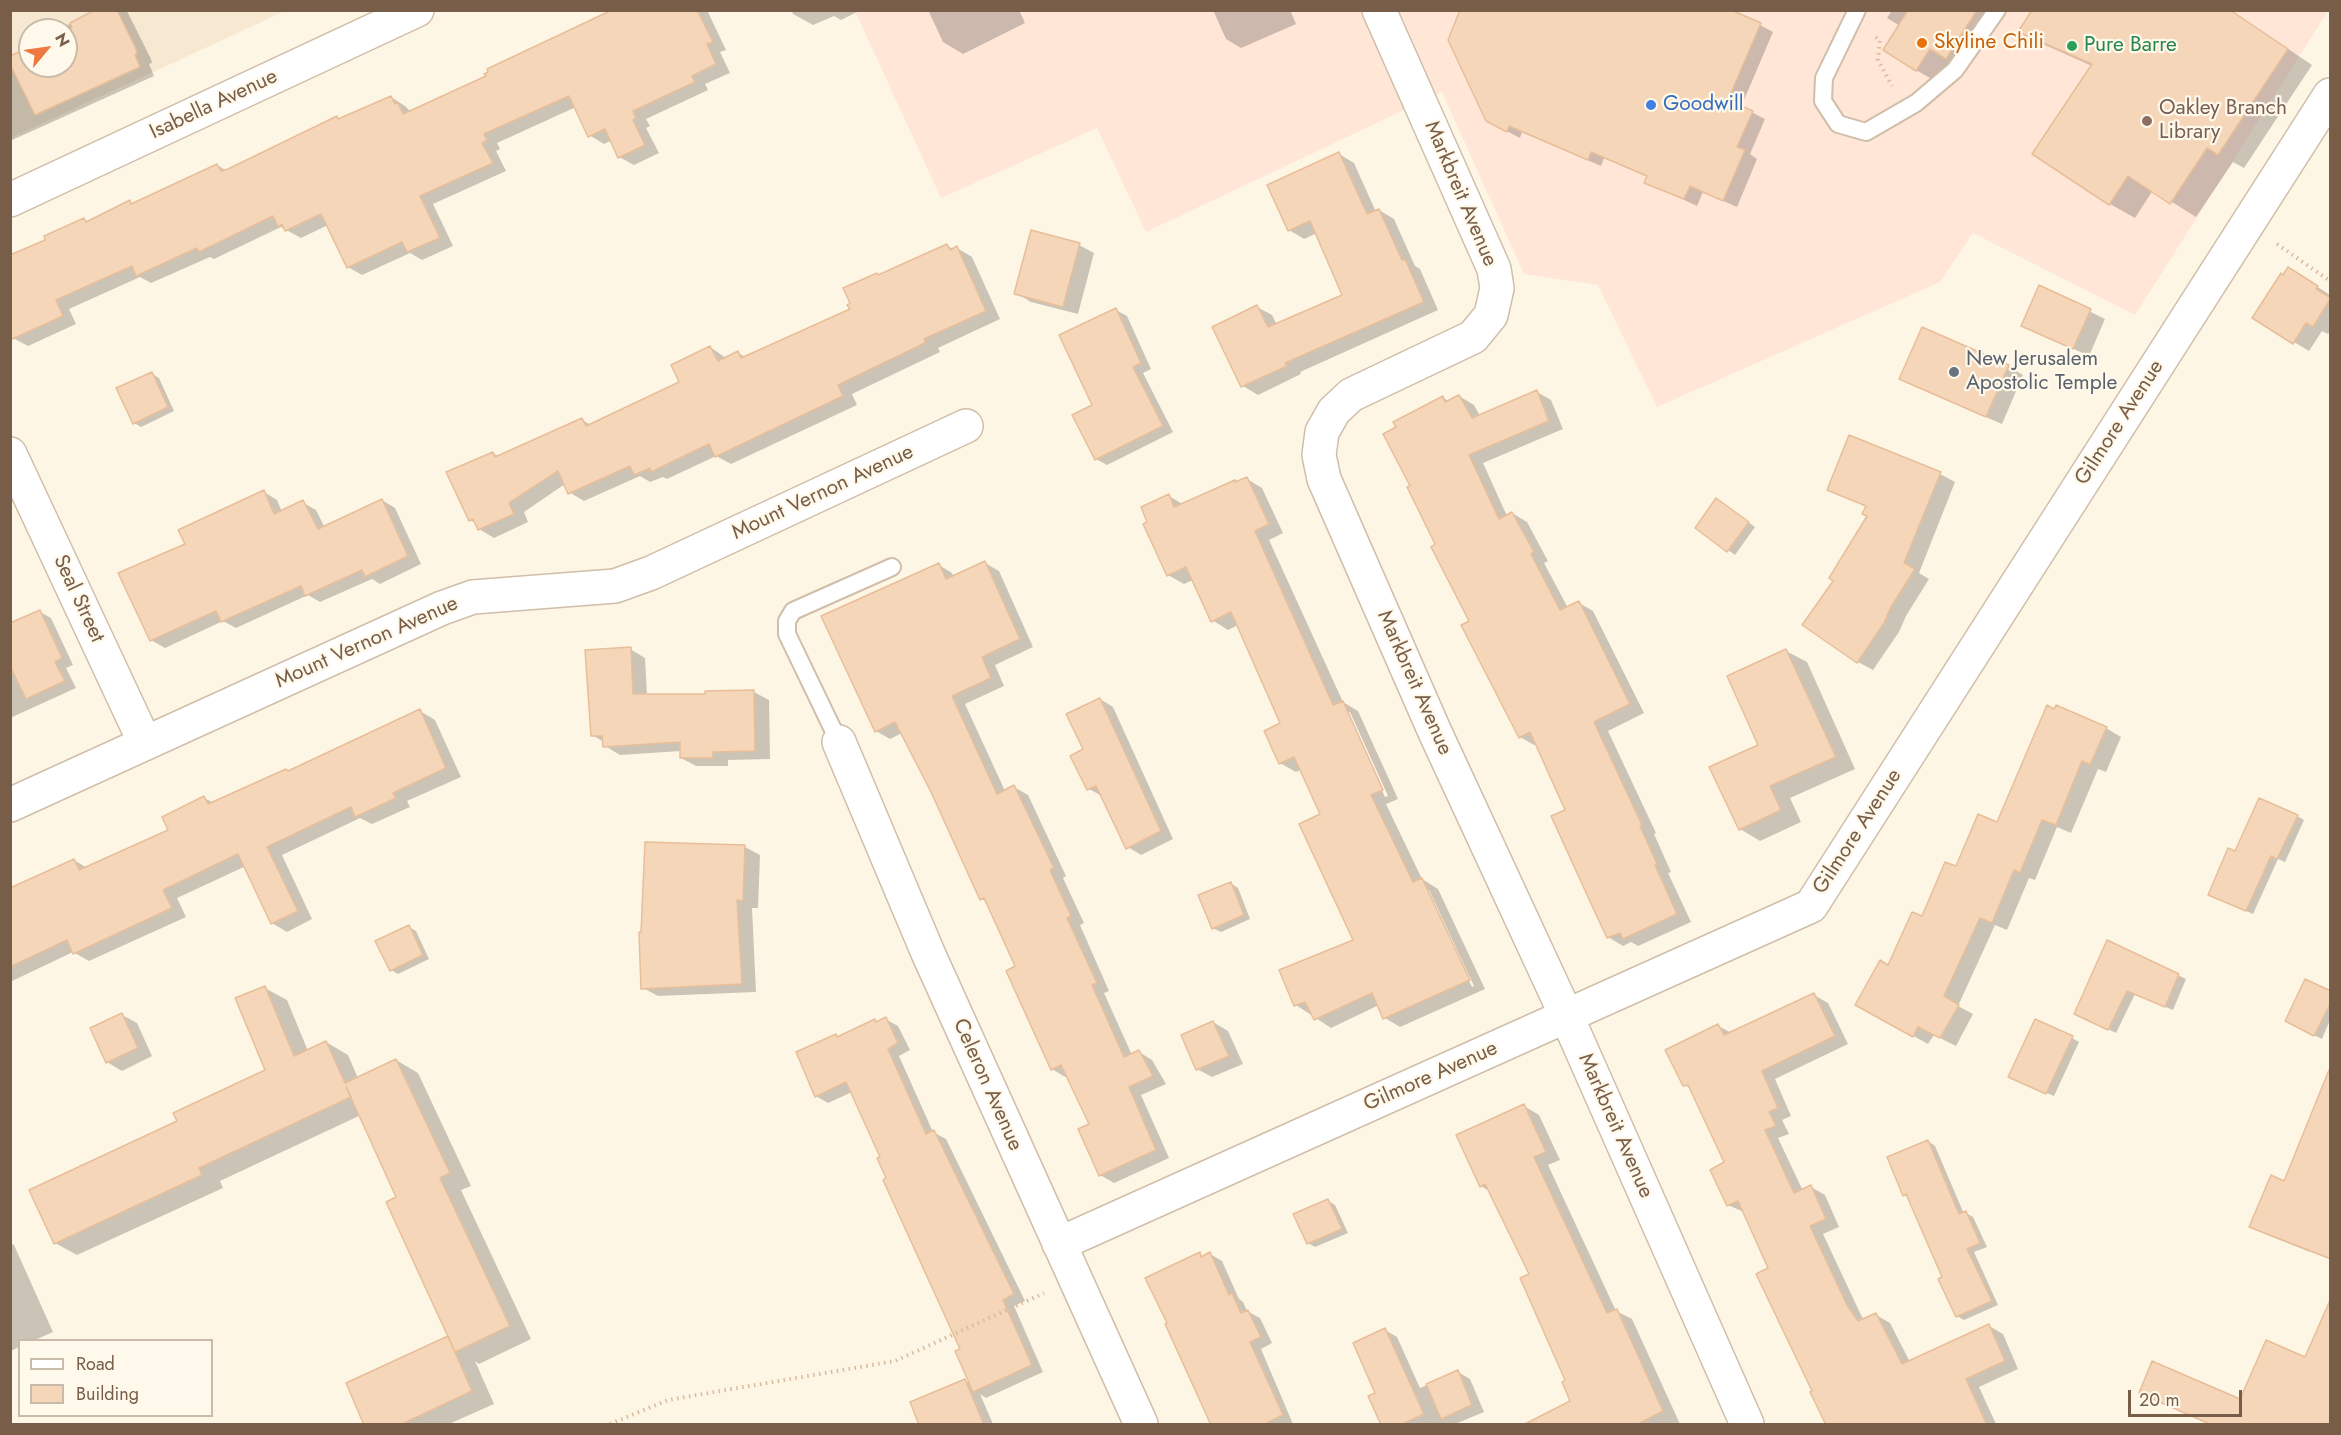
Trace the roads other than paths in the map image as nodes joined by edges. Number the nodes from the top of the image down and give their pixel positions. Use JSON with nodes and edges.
{"nodes":[{"id":1,"x":417,"y":10,"type":"edge"},
{"id":2,"x":1379,"y":10,"type":"edge"},
{"id":3,"x":1857,"y":10,"type":"edge"},
{"id":4,"x":1997,"y":10,"type":"edge"},
{"id":5,"x":2331,"y":95,"type":"edge"},
{"id":6,"x":10,"y":200,"type":"edge"},
{"id":7,"x":966,"y":426,"type":"dead end"},
{"id":8,"x":10,"y":454,"type":"edge"},
{"id":9,"x":892,"y":567,"type":"dead end"},
{"id":10,"x":839,"y":742,"type":"joint"},
{"id":11,"x":145,"y":743,"type":"junction"},
{"id":12,"x":10,"y":805,"type":"edge"},
{"id":13,"x":1566,"y":1017,"type":"junction"},
{"id":14,"x":1059,"y":1244,"type":"junction"},
{"id":15,"x":1141,"y":1425,"type":"edge"},
{"id":16,"x":1747,"y":1425,"type":"edge"}],
"edges":[{"from":1,"to":6,"type":"street","name":"Isabella Avenue"},
{"from":2,"to":13,"type":"street","name":"Markbreit Avenue"},
{"from":3,"to":4,"type":"lane"},
{"from":5,"to":13,"type":"street","name":"Gilmore Avenue"},
{"from":7,"to":11,"type":"street","name":"Mount Vernon Avenue"},
{"from":8,"to":11,"type":"street","name":"Seal Street"},
{"from":9,"to":10,"type":"lane"},
{"from":10,"to":14,"type":"street","name":"Celeron Avenue"},
{"from":11,"to":12,"type":"street","name":"Mount Vernon Avenue"},
{"from":13,"to":14,"type":"street","name":"Gilmore Avenue"},
{"from":13,"to":16,"type":"street","name":"Markbreit Avenue"},
{"from":14,"to":15,"type":"street","name":"Celeron Avenue"}]}
